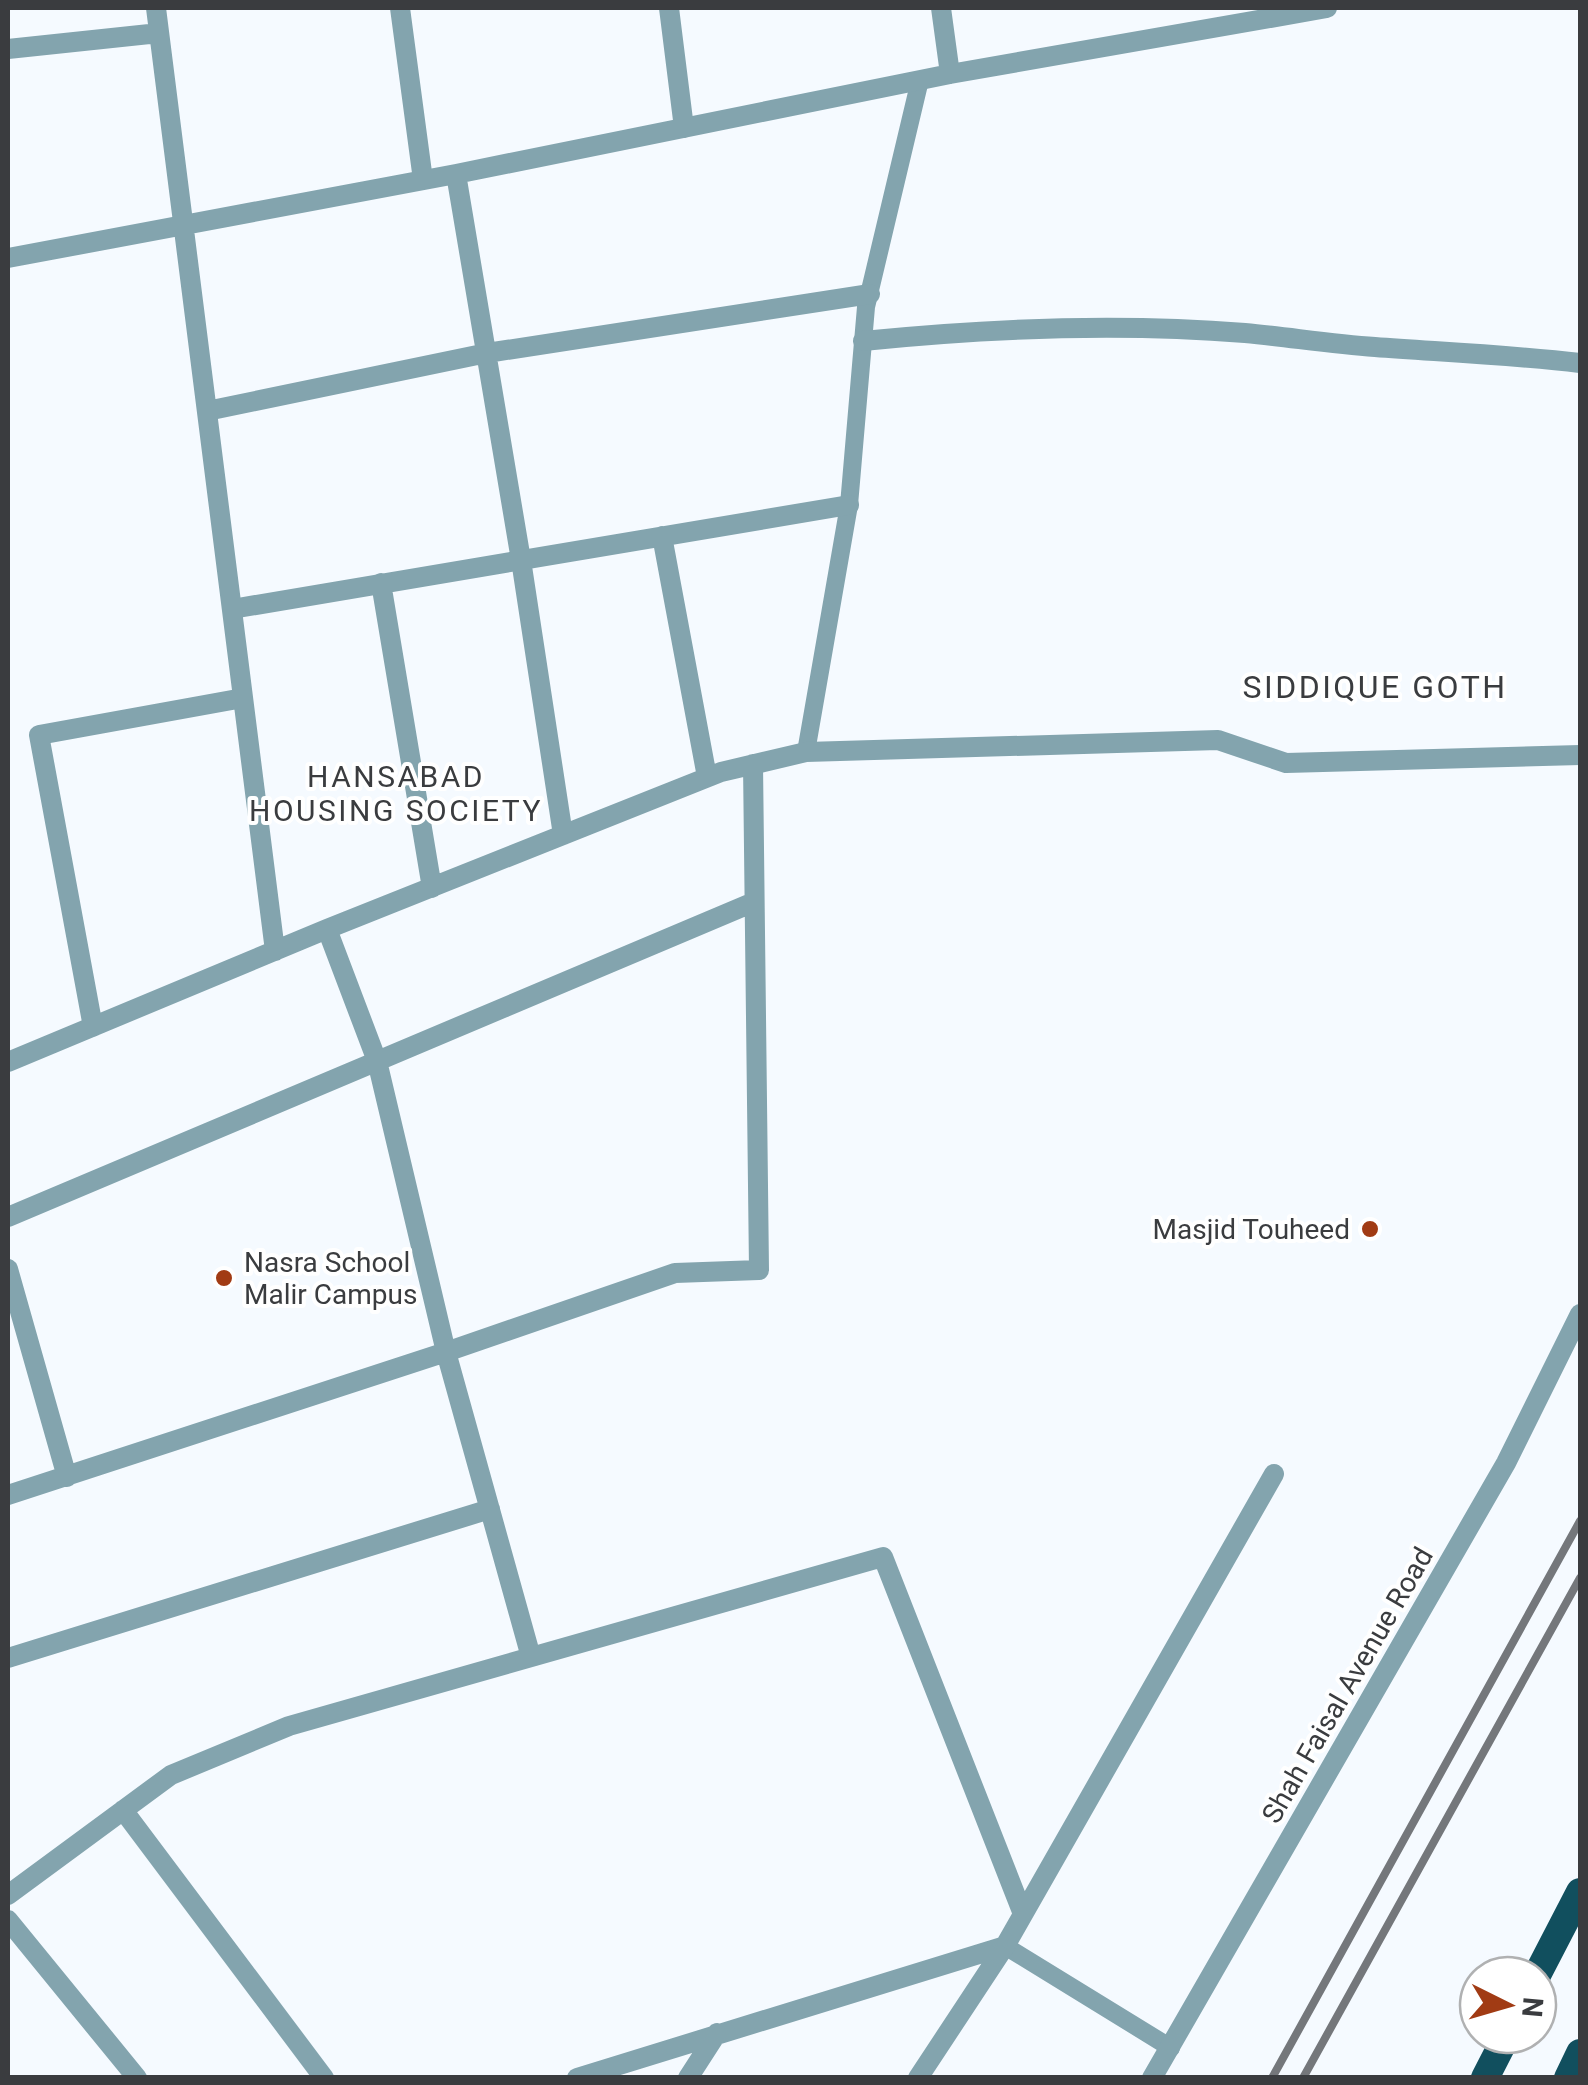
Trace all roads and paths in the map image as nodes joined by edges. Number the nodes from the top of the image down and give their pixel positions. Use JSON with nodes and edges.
{"nodes":[{"id":1,"x":156,"y":8,"type":"edge"},
{"id":2,"x":400,"y":8,"type":"edge"},
{"id":3,"x":670,"y":8,"type":"edge"},
{"id":4,"x":941,"y":8,"type":"edge"},
{"id":5,"x":1319,"y":8,"type":"edge"},
{"id":6,"x":159,"y":33,"type":"junction"},
{"id":7,"x":8,"y":48,"type":"edge"},
{"id":8,"x":950,"y":74,"type":"junction"},
{"id":9,"x":920,"y":80,"type":"junction"},
{"id":10,"x":684,"y":128,"type":"junction"},
{"id":11,"x":456,"y":174,"type":"junction"},
{"id":12,"x":423,"y":180,"type":"junction"},
{"id":13,"x":183,"y":226,"type":"junction"},
{"id":14,"x":8,"y":258,"type":"edge"},
{"id":15,"x":870,"y":294,"type":"junction"},
{"id":16,"x":864,"y":342,"type":"junction"},
{"id":17,"x":487,"y":353,"type":"junction"},
{"id":18,"x":1580,"y":363,"type":"edge"},
{"id":19,"x":207,"y":411,"type":"junction"},
{"id":20,"x":849,"y":505,"type":"junction"},
{"id":21,"x":662,"y":536,"type":"junction"},
{"id":22,"x":521,"y":560,"type":"junction"},
{"id":23,"x":382,"y":584,"type":"junction"},
{"id":24,"x":232,"y":608,"type":"junction"},
{"id":25,"x":243,"y":698,"type":"junction"},
{"id":26,"x":806,"y":752,"type":"junction"},
{"id":27,"x":1580,"y":755,"type":"edge"},
{"id":28,"x":753,"y":764,"type":"junction"},
{"id":29,"x":706,"y":778,"type":"junction"},
{"id":30,"x":562,"y":835,"type":"junction"},
{"id":31,"x":432,"y":888,"type":"junction"},
{"id":32,"x":754,"y":902,"type":"junction"},
{"id":33,"x":327,"y":930,"type":"junction"},
{"id":34,"x":275,"y":951,"type":"junction"},
{"id":35,"x":94,"y":1026,"type":"junction"},
{"id":36,"x":377,"y":1061,"type":"junction"},
{"id":37,"x":8,"y":1062,"type":"edge"},
{"id":38,"x":8,"y":1217,"type":"edge"},
{"id":39,"x":8,"y":1269,"type":"edge"},
{"id":40,"x":13,"y":1308,"type":"edge"},
{"id":41,"x":1580,"y":1314,"type":"edge"},
{"id":42,"x":446,"y":1352,"type":"junction"},
{"id":43,"x":1274,"y":1474,"type":"dead end"},
{"id":44,"x":67,"y":1477,"type":"junction"},
{"id":45,"x":8,"y":1495,"type":"edge"},
{"id":46,"x":490,"y":1509,"type":"junction"},
{"id":47,"x":531,"y":1657,"type":"junction"},
{"id":48,"x":8,"y":1658,"type":"edge"},
{"id":49,"x":123,"y":1810,"type":"junction"},
{"id":50,"x":1580,"y":1892,"type":"edge"},
{"id":51,"x":8,"y":1895,"type":"edge"},
{"id":52,"x":1023,"y":1914,"type":"junction"},
{"id":53,"x":8,"y":1920,"type":"edge"},
{"id":54,"x":1004,"y":1946,"type":"junction"},
{"id":55,"x":1548,"y":1955,"type":"edge"},
{"id":56,"x":716,"y":2033,"type":"junction"},
{"id":57,"x":1170,"y":2048,"type":"junction"},
{"id":58,"x":1580,"y":2053,"type":"edge"},
{"id":59,"x":1496,"y":2055,"type":"edge"},
{"id":60,"x":137,"y":2078,"type":"edge"},
{"id":61,"x":324,"y":2078,"type":"edge"},
{"id":62,"x":577,"y":2078,"type":"edge"},
{"id":63,"x":688,"y":2078,"type":"edge"},
{"id":64,"x":918,"y":2078,"type":"edge"},
{"id":65,"x":1152,"y":2078,"type":"edge"},
{"id":66,"x":1484,"y":2078,"type":"edge"},
{"id":67,"x":1568,"y":2078,"type":"edge"}],
"edges":[{"from":1,"to":6,"type":"street"},
{"from":2,"to":12,"type":"street"},
{"from":3,"to":10,"type":"street"},
{"from":4,"to":8,"type":"street"},
{"from":5,"to":8,"type":"street"},
{"from":6,"to":7,"type":"street"},
{"from":6,"to":13,"type":"street"},
{"from":8,"to":9,"type":"street"},
{"from":9,"to":10,"type":"street"},
{"from":9,"to":15,"type":"lane"},
{"from":10,"to":11,"type":"street"},
{"from":11,"to":12,"type":"street"},
{"from":11,"to":17,"type":"street"},
{"from":12,"to":13,"type":"street"},
{"from":13,"to":14,"type":"street"},
{"from":13,"to":19,"type":"street"},
{"from":15,"to":16,"type":"lane"},
{"from":15,"to":17,"type":"street"},
{"from":16,"to":18,"type":"street"},
{"from":16,"to":20,"type":"lane"},
{"from":17,"to":19,"type":"street"},
{"from":17,"to":22,"type":"street"},
{"from":19,"to":24,"type":"street"},
{"from":20,"to":21,"type":"street"},
{"from":20,"to":26,"type":"lane"},
{"from":21,"to":22,"type":"street"},
{"from":21,"to":29,"type":"street"},
{"from":22,"to":23,"type":"street"},
{"from":22,"to":30,"type":"street"},
{"from":23,"to":24,"type":"street"},
{"from":23,"to":31,"type":"street"},
{"from":24,"to":25,"type":"street"},
{"from":25,"to":34,"type":"street"},
{"from":25,"to":35,"type":"street"},
{"from":26,"to":27,"type":"street"},
{"from":26,"to":28,"type":"street"},
{"from":28,"to":29,"type":"street"},
{"from":28,"to":32,"type":"street"},
{"from":29,"to":30,"type":"street"},
{"from":30,"to":31,"type":"street"},
{"from":31,"to":33,"type":"street"},
{"from":32,"to":36,"type":"street"},
{"from":32,"to":42,"type":"street"},
{"from":33,"to":34,"type":"street"},
{"from":33,"to":36,"type":"street"},
{"from":34,"to":35,"type":"street"},
{"from":35,"to":37,"type":"street"},
{"from":36,"to":38,"type":"street"},
{"from":36,"to":42,"type":"street"},
{"from":39,"to":40,"type":"street"},
{"from":40,"to":44,"type":"street"},
{"from":41,"to":57,"type":"street","name":"Shah Faisal Avenue Road"},
{"from":42,"to":44,"type":"street"},
{"from":42,"to":46,"type":"street"},
{"from":43,"to":52,"type":"street"},
{"from":44,"to":45,"type":"street"},
{"from":46,"to":47,"type":"street"},
{"from":46,"to":48,"type":"street"},
{"from":47,"to":49,"type":"street"},
{"from":47,"to":52,"type":"street"},
{"from":49,"to":51,"type":"street"},
{"from":49,"to":61,"type":"street"},
{"from":50,"to":55,"type":"highway"},
{"from":52,"to":54,"type":"street"},
{"from":53,"to":60,"type":"street"},
{"from":54,"to":56,"type":"street"},
{"from":54,"to":57,"type":"lane"},
{"from":54,"to":64,"type":"street"},
{"from":56,"to":62,"type":"street"},
{"from":56,"to":63,"type":"street"},
{"from":57,"to":65,"type":"street","name":"Shah Faisal Avenue Road"},
{"from":58,"to":67,"type":"highway"},
{"from":59,"to":66,"type":"highway"}]}
